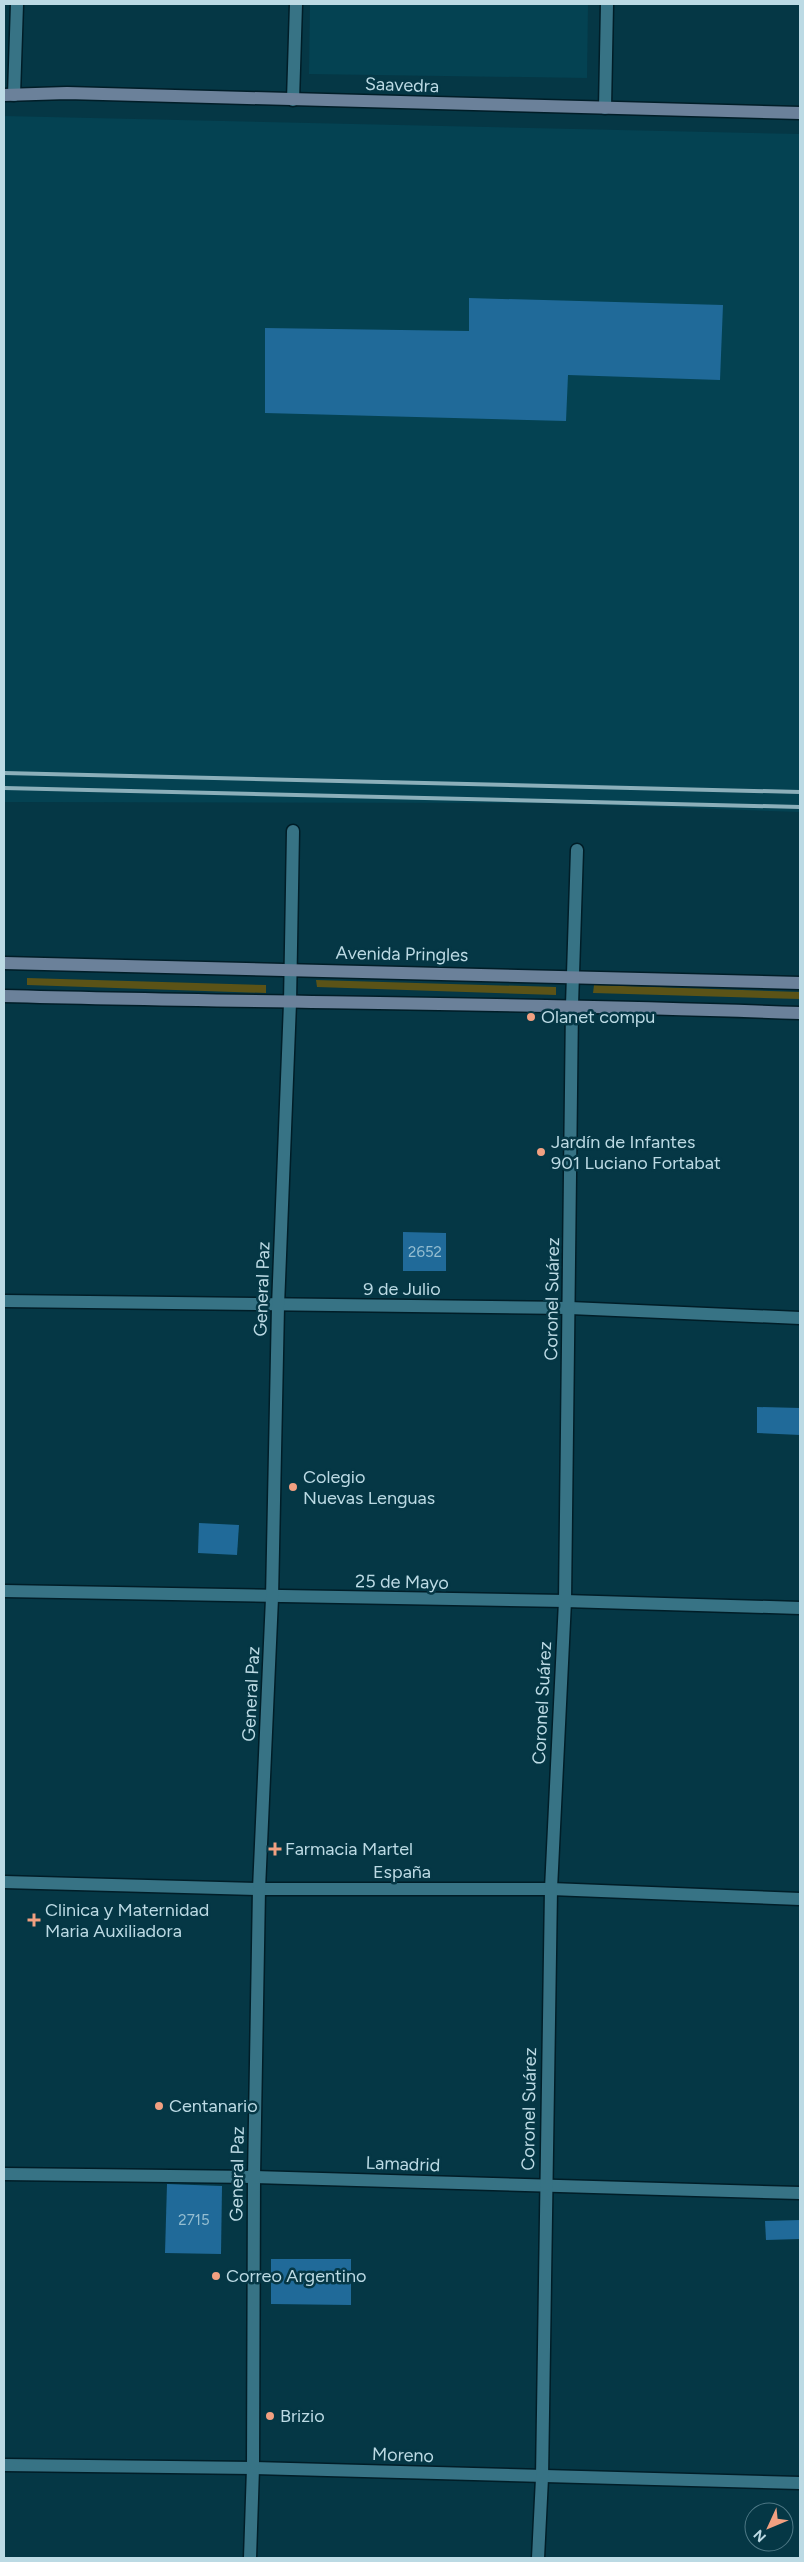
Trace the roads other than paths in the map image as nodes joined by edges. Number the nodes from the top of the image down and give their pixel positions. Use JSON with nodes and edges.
{"nodes":[{"id":1,"x":17,"y":4,"type":"edge"},
{"id":2,"x":296,"y":4,"type":"edge"},
{"id":3,"x":607,"y":4,"type":"edge"},
{"id":4,"x":9,"y":95,"type":"edge"},
{"id":5,"x":293,"y":100,"type":"junction"},
{"id":6,"x":605,"y":108,"type":"junction"},
{"id":7,"x":800,"y":113,"type":"edge"},
{"id":8,"x":293,"y":831,"type":"dead end"},
{"id":9,"x":577,"y":850,"type":"dead end"},
{"id":10,"x":4,"y":962,"type":"edge"},
{"id":11,"x":290,"y":969,"type":"junction"},
{"id":12,"x":572,"y":975,"type":"junction"},
{"id":13,"x":800,"y":983,"type":"edge"},
{"id":14,"x":4,"y":996,"type":"edge"},
{"id":15,"x":290,"y":1003,"type":"junction"},
{"id":16,"x":572,"y":1005,"type":"junction"},
{"id":17,"x":800,"y":1013,"type":"edge"},
{"id":18,"x":4,"y":1301,"type":"edge"},
{"id":19,"x":278,"y":1306,"type":"junction"},
{"id":20,"x":570,"y":1308,"type":"junction"},
{"id":21,"x":800,"y":1318,"type":"edge"},
{"id":22,"x":4,"y":1591,"type":"edge"},
{"id":23,"x":272,"y":1598,"type":"junction"},
{"id":24,"x":565,"y":1602,"type":"junction"},
{"id":25,"x":800,"y":1608,"type":"edge"},
{"id":26,"x":4,"y":1882,"type":"edge"},
{"id":27,"x":259,"y":1889,"type":"junction"},
{"id":28,"x":550,"y":1889,"type":"junction"},
{"id":29,"x":800,"y":1899,"type":"edge"},
{"id":30,"x":4,"y":2174,"type":"edge"},
{"id":31,"x":254,"y":2177,"type":"junction"},
{"id":32,"x":545,"y":2186,"type":"junction"},
{"id":33,"x":800,"y":2193,"type":"edge"},
{"id":34,"x":4,"y":2464,"type":"edge"},
{"id":35,"x":253,"y":2468,"type":"junction"},
{"id":36,"x":542,"y":2478,"type":"junction"},
{"id":37,"x":800,"y":2483,"type":"edge"},
{"id":38,"x":250,"y":2558,"type":"edge"},
{"id":39,"x":538,"y":2558,"type":"edge"}],
"edges":[{"from":1,"to":4,"type":"street"},
{"from":2,"to":5,"type":"street"},
{"from":3,"to":6,"type":"street"},
{"from":4,"to":5,"type":"main road","name":"Saavedra"},
{"from":5,"to":6,"type":"main road","name":"Saavedra"},
{"from":6,"to":7,"type":"main road","name":"Saavedra"},
{"from":8,"to":11,"type":"street","name":"General Paz"},
{"from":9,"to":12,"type":"street","name":"Coronel Suárez"},
{"from":10,"to":11,"type":"main road","name":"Avenida Pringles"},
{"from":11,"to":12,"type":"main road","name":"Avenida Pringles"},
{"from":11,"to":15,"type":"street","name":"General Paz"},
{"from":12,"to":13,"type":"main road","name":"Avenida Pringles"},
{"from":12,"to":16,"type":"street","name":"Coronel Suárez"},
{"from":14,"to":15,"type":"main road"},
{"from":15,"to":16,"type":"main road"},
{"from":15,"to":19,"type":"street","name":"General Paz"},
{"from":16,"to":17,"type":"main road"},
{"from":16,"to":20,"type":"street","name":"Coronel Suárez"},
{"from":18,"to":19,"type":"street","name":"9 de Julio"},
{"from":19,"to":20,"type":"street","name":"9 de Julio"},
{"from":19,"to":23,"type":"street","name":"General Paz"},
{"from":20,"to":21,"type":"street","name":"9 de Julio"},
{"from":20,"to":24,"type":"street","name":"Coronel Suárez"},
{"from":22,"to":23,"type":"street","name":"25 de Mayo"},
{"from":23,"to":24,"type":"street","name":"25 de Mayo"},
{"from":23,"to":27,"type":"street","name":"General Paz"},
{"from":24,"to":25,"type":"street","name":"25 de Mayo"},
{"from":24,"to":28,"type":"street","name":"Coronel Suárez"},
{"from":26,"to":27,"type":"street","name":"España"},
{"from":27,"to":28,"type":"street","name":"España"},
{"from":27,"to":31,"type":"street","name":"General Paz"},
{"from":28,"to":29,"type":"street","name":"España"},
{"from":28,"to":32,"type":"street","name":"Coronel Suárez"},
{"from":30,"to":31,"type":"street","name":"Lamadrid"},
{"from":31,"to":32,"type":"street","name":"Lamadrid"},
{"from":31,"to":35,"type":"street","name":"General Paz"},
{"from":32,"to":33,"type":"street","name":"Lamadrid"},
{"from":32,"to":36,"type":"street","name":"Coronel Suárez"},
{"from":34,"to":35,"type":"street","name":"Moreno"},
{"from":35,"to":36,"type":"street","name":"Moreno"},
{"from":35,"to":38,"type":"street","name":"General Paz"},
{"from":36,"to":37,"type":"street","name":"Moreno"},
{"from":36,"to":39,"type":"street","name":"Coronel Suárez"}]}
